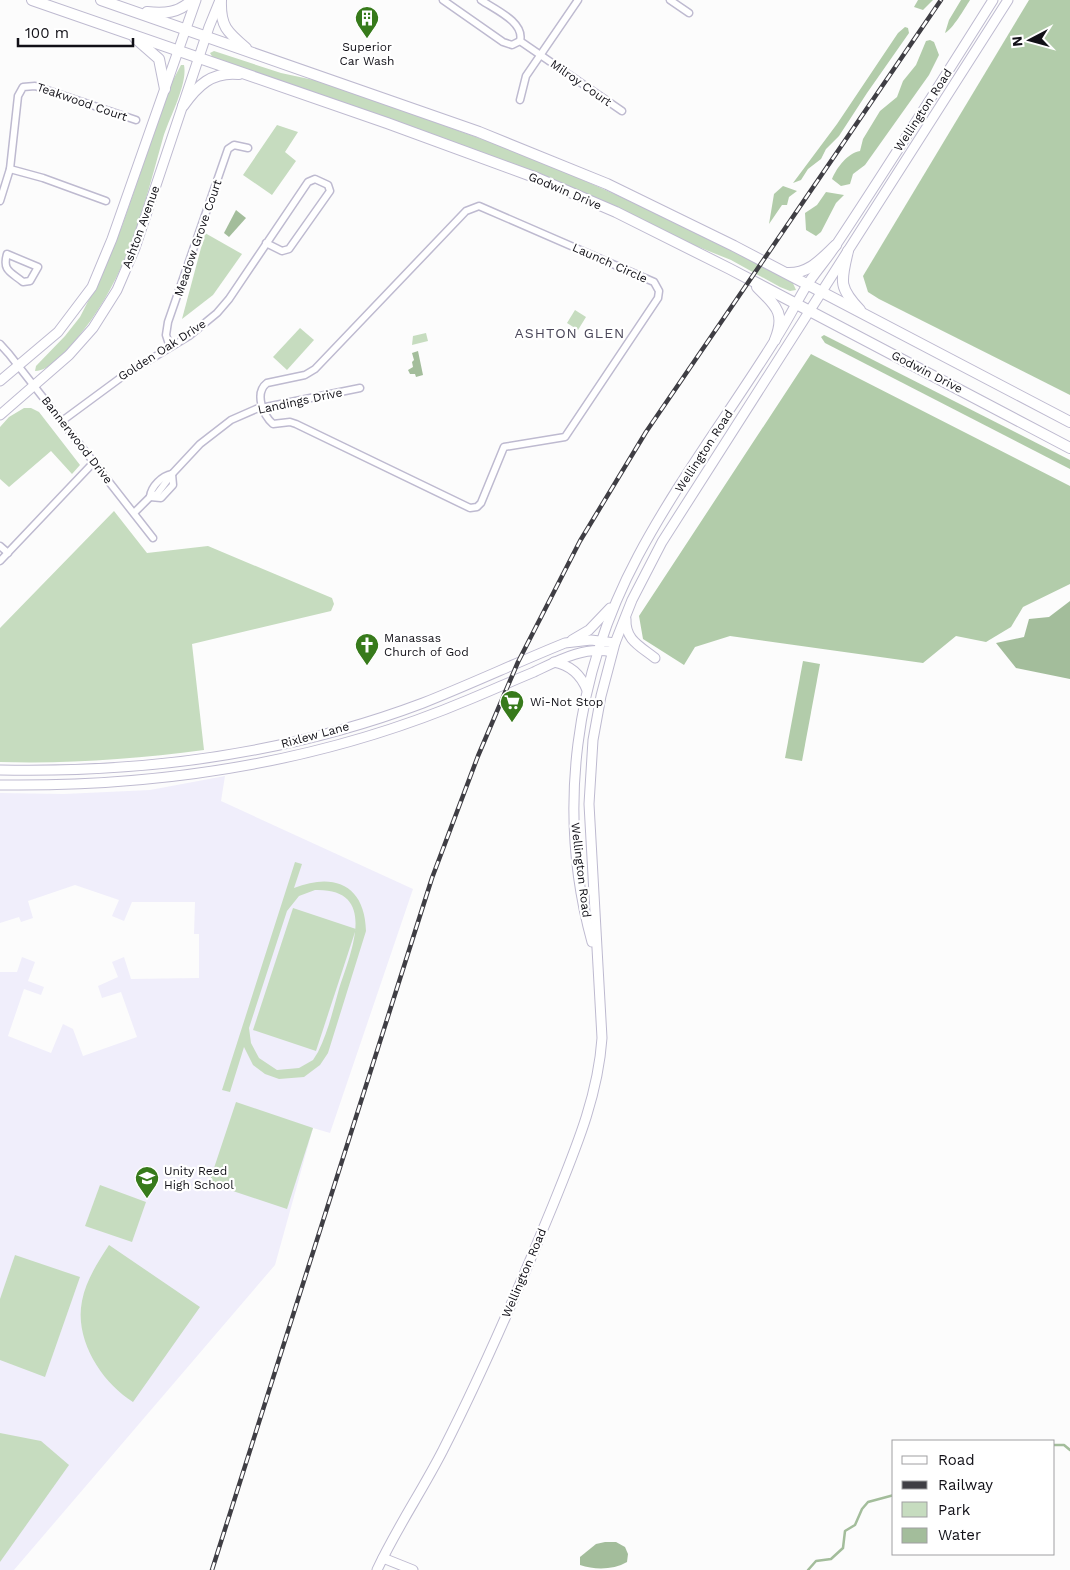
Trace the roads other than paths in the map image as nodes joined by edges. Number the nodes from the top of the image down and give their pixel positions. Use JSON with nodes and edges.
{"nodes":[{"id":1,"x":32,"y":0,"type":"edge"},
{"id":2,"x":102,"y":0,"type":"edge"},
{"id":3,"x":192,"y":0,"type":"edge"},
{"id":4,"x":196,"y":0,"type":"edge"},
{"id":5,"x":221,"y":0,"type":"edge"},
{"id":6,"x":443,"y":0,"type":"edge"},
{"id":7,"x":480,"y":0,"type":"edge"},
{"id":8,"x":577,"y":0,"type":"edge"},
{"id":9,"x":670,"y":0,"type":"edge"},
{"id":10,"x":993,"y":0,"type":"edge"},
{"id":11,"x":1008,"y":0,"type":"edge"},
{"id":12,"x":131,"y":10,"type":"junction"},
{"id":13,"x":689,"y":13,"type":"dead end"},
{"id":14,"x":186,"y":30,"type":"junction"},
{"id":15,"x":123,"y":31,"type":"junction"},
{"id":16,"x":206,"y":36,"type":"junction"},
{"id":17,"x":520,"y":41,"type":"junction"},
{"id":18,"x":178,"y":50,"type":"junction"},
{"id":19,"x":251,"y":52,"type":"junction"},
{"id":20,"x":540,"y":54,"type":"junction"},
{"id":21,"x":199,"y":58,"type":"junction"},
{"id":22,"x":248,"y":75,"type":"junction"},
{"id":23,"x":165,"y":89,"type":"junction"},
{"id":24,"x":520,"y":100,"type":"dead end"},
{"id":25,"x":182,"y":106,"type":"junction"},
{"id":26,"x":622,"y":111,"type":"dead end"},
{"id":27,"x":136,"y":120,"type":"dead end"},
{"id":28,"x":248,"y":148,"type":"dead end"},
{"id":29,"x":10,"y":169,"type":"junction"},
{"id":30,"x":0,"y":201,"type":"edge"},
{"id":31,"x":106,"y":201,"type":"dead end"},
{"id":32,"x":266,"y":243,"type":"junction"},
{"id":33,"x":836,"y":245,"type":"junction"},
{"id":34,"x":848,"y":251,"type":"junction"},
{"id":35,"x":3,"y":253,"type":"edge"},
{"id":36,"x":786,"y":273,"type":"junction"},
{"id":37,"x":749,"y":279,"type":"junction"},
{"id":38,"x":808,"y":285,"type":"junction"},
{"id":39,"x":821,"y":292,"type":"junction"},
{"id":40,"x":796,"y":304,"type":"junction"},
{"id":41,"x":809,"y":311,"type":"junction"},
{"id":42,"x":866,"y":316,"type":"junction"},
{"id":43,"x":775,"y":340,"type":"junction"},
{"id":44,"x":0,"y":344,"type":"edge"},
{"id":45,"x":170,"y":347,"type":"junction"},
{"id":46,"x":19,"y":365,"type":"junction"},
{"id":47,"x":0,"y":381,"type":"edge"},
{"id":48,"x":34,"y":384,"type":"junction"},
{"id":49,"x":360,"y":388,"type":"dead end"},
{"id":50,"x":262,"y":408,"type":"junction"},
{"id":51,"x":0,"y":415,"type":"edge"},
{"id":52,"x":62,"y":421,"type":"junction"},
{"id":53,"x":1070,"y":422,"type":"edge"},
{"id":54,"x":1070,"y":448,"type":"edge"},
{"id":55,"x":94,"y":462,"type":"junction"},
{"id":56,"x":172,"y":474,"type":"junction"},
{"id":57,"x":150,"y":497,"type":"junction"},
{"id":58,"x":134,"y":513,"type":"junction"},
{"id":59,"x":153,"y":538,"type":"dead end"},
{"id":60,"x":0,"y":546,"type":"edge"},
{"id":61,"x":8,"y":553,"type":"junction"},
{"id":62,"x":0,"y":561,"type":"edge"},
{"id":63,"x":619,"y":593,"type":"junction"},
{"id":64,"x":626,"y":615,"type":"junction"},
{"id":65,"x":565,"y":643,"type":"junction"},
{"id":66,"x":599,"y":645,"type":"junction"},
{"id":67,"x":614,"y":648,"type":"junction"},
{"id":68,"x":655,"y":658,"type":"dead end"},
{"id":69,"x":554,"y":662,"type":"junction"},
{"id":70,"x":587,"y":690,"type":"junction"},
{"id":71,"x":0,"y":770,"type":"edge"},
{"id":72,"x":0,"y":784,"type":"edge"},
{"id":73,"x":596,"y":954,"type":"junction"},
{"id":74,"x":383,"y":1558,"type":"junction"},
{"id":75,"x":377,"y":1570,"type":"edge"},
{"id":76,"x":413,"y":1570,"type":"edge"}],
"edges":[{"from":1,"to":15,"type":"main road","name":"Godwin Drive"},
{"from":2,"to":12,"type":"main road","name":"Godwin Drive"},
{"from":3,"to":12,"type":"main road"},
{"from":4,"to":14,"type":"main road","name":"Ashton Avenue"},
{"from":5,"to":16,"type":"main road","name":"Ashton Avenue"},
{"from":5,"to":19,"type":"main road"},
{"from":6,"to":17,"type":"street"},
{"from":7,"to":17,"type":"street"},
{"from":8,"to":20,"type":"street"},
{"from":9,"to":13,"type":"street"},
{"from":10,"to":33,"type":"main road","name":"Wellington Road"},
{"from":11,"to":34,"type":"main road","name":"Wellington Road"},
{"from":12,"to":14,"type":"main road","name":"Godwin Drive"},
{"from":14,"to":16,"type":"main road","name":"Godwin Drive"},
{"from":14,"to":18,"type":"main road","name":"Ashton Avenue"},
{"from":15,"to":18,"type":"main road","name":"Godwin Drive"},
{"from":15,"to":23,"type":"main road"},
{"from":16,"to":19,"type":"main road","name":"Godwin Drive"},
{"from":16,"to":21,"type":"main road","name":"Ashton Avenue"},
{"from":17,"to":20,"type":"street","name":"Milroy Court"},
{"from":18,"to":21,"type":"main road","name":"Godwin Drive"},
{"from":18,"to":23,"type":"main road","name":"Ashton Avenue"},
{"from":19,"to":36,"type":"main road","name":"Godwin Drive"},
{"from":20,"to":24,"type":"street"},
{"from":20,"to":26,"type":"street","name":"Milroy Court"},
{"from":21,"to":22,"type":"main road","name":"Godwin Drive"},
{"from":21,"to":25,"type":"main road","name":"Ashton Avenue"},
{"from":22,"to":25,"type":"main road"},
{"from":22,"to":37,"type":"main road","name":"Godwin Drive"},
{"from":23,"to":46,"type":"main road","name":"Ashton Avenue"},
{"from":25,"to":48,"type":"main road","name":"Ashton Avenue"},
{"from":27,"to":29,"type":"street","name":"Teakwood Court"},
{"from":28,"to":45,"type":"street","name":"Meadow Grove Court"},
{"from":29,"to":30,"type":"street"},
{"from":29,"to":31,"type":"street"},
{"from":32,"to":32,"type":"street","name":"Golden Oak Drive"},
{"from":32,"to":45,"type":"street","name":"Golden Oak Drive"},
{"from":33,"to":36,"type":"main road"},
{"from":33,"to":38,"type":"main road","name":"Wellington Road"},
{"from":34,"to":39,"type":"main road","name":"Wellington Road"},
{"from":34,"to":42,"type":"main road"},
{"from":35,"to":35,"type":"street"},
{"from":36,"to":38,"type":"main road","name":"Godwin Drive"},
{"from":37,"to":40,"type":"main road","name":"Godwin Drive"},
{"from":37,"to":43,"type":"main road"},
{"from":38,"to":39,"type":"main road","name":"Godwin Drive"},
{"from":38,"to":40,"type":"main road","name":"Wellington Road"},
{"from":39,"to":41,"type":"main road","name":"Wellington Road"},
{"from":39,"to":42,"type":"main road","name":"Godwin Drive"},
{"from":40,"to":41,"type":"main road","name":"Godwin Drive"},
{"from":40,"to":43,"type":"main road","name":"Wellington Road"},
{"from":41,"to":54,"type":"main road","name":"Godwin Drive"},
{"from":41,"to":64,"type":"main road","name":"Wellington Road"},
{"from":42,"to":53,"type":"main road","name":"Godwin Drive"},
{"from":43,"to":63,"type":"main road","name":"Wellington Road"},
{"from":44,"to":46,"type":"street","name":"Bannerwood Drive"},
{"from":45,"to":52,"type":"street","name":"Golden Oak Drive"},
{"from":46,"to":47,"type":"main road","name":"Ashton Avenue"},
{"from":46,"to":48,"type":"street","name":"Bannerwood Drive"},
{"from":48,"to":51,"type":"main road","name":"Ashton Avenue"},
{"from":48,"to":52,"type":"street","name":"Bannerwood Drive"},
{"from":49,"to":50,"type":"street","name":"Landings Drive"},
{"from":50,"to":50,"type":"street","name":"Launch Circle"},
{"from":50,"to":56,"type":"street","name":"Landings Drive"},
{"from":52,"to":55,"type":"street","name":"Bannerwood Drive"},
{"from":55,"to":58,"type":"street","name":"Bannerwood Drive"},
{"from":55,"to":61,"type":"street"},
{"from":56,"to":57,"type":"street","name":"Landings Drive"},
{"from":56,"to":57,"type":"street","name":"Landings Drive"},
{"from":57,"to":58,"type":"street","name":"Landings Drive"},
{"from":58,"to":59,"type":"street","name":"Bannerwood Drive"},
{"from":60,"to":61,"type":"street"},
{"from":61,"to":62,"type":"street"},
{"from":63,"to":65,"type":"main road"},
{"from":63,"to":66,"type":"main road","name":"Wellington Road"},
{"from":64,"to":67,"type":"main road","name":"Wellington Road"},
{"from":64,"to":68,"type":"main road"},
{"from":65,"to":66,"type":"main road","name":"Rixlew Lane"},
{"from":65,"to":71,"type":"main road","name":"Rixlew Lane"},
{"from":66,"to":67,"type":"main road","name":"Rixlew Lane"},
{"from":66,"to":69,"type":"main road","name":"Rixlew Lane"},
{"from":66,"to":70,"type":"main road","name":"Wellington Road"},
{"from":67,"to":73,"type":"main road","name":"Wellington Road"},
{"from":69,"to":70,"type":"main road"},
{"from":69,"to":72,"type":"main road","name":"Rixlew Lane"},
{"from":70,"to":73,"type":"main road","name":"Wellington Road"},
{"from":73,"to":74,"type":"main road","name":"Wellington Road"},
{"from":74,"to":75,"type":"main road","name":"Wellington Road"},
{"from":74,"to":76,"type":"main road"}]}
